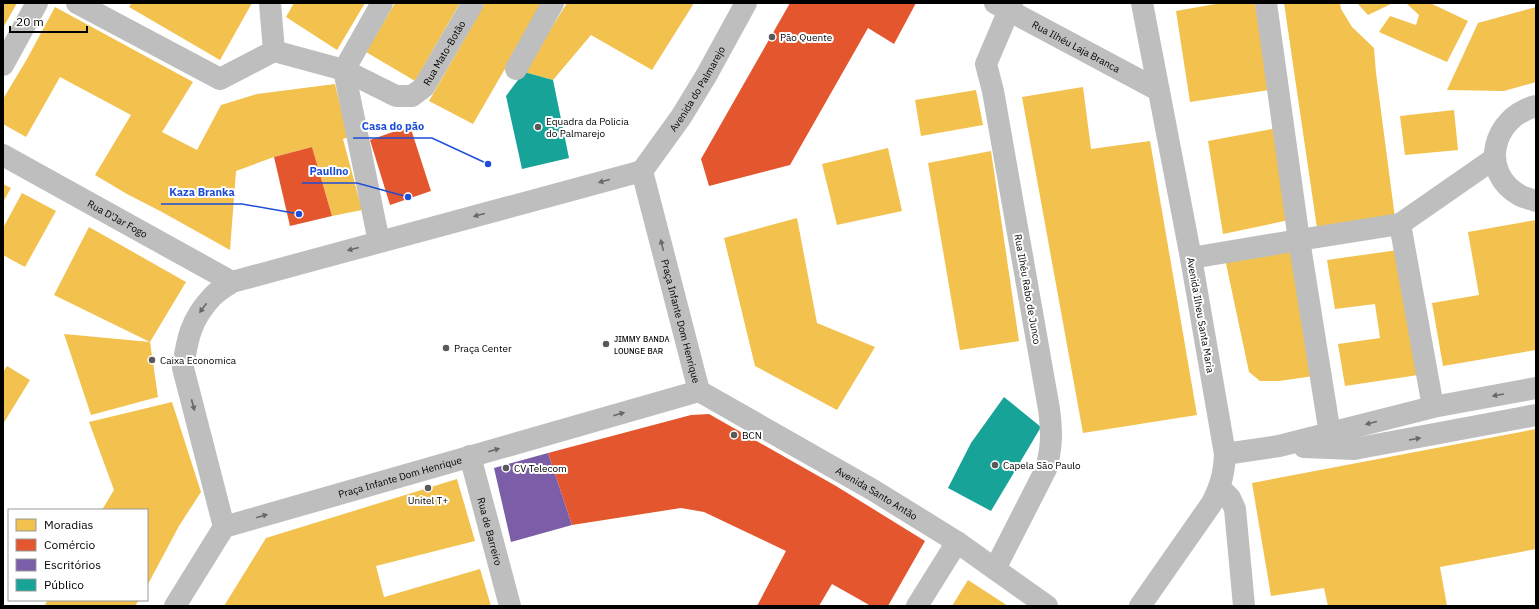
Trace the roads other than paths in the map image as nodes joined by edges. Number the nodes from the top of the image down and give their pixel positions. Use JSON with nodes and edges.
{"nodes":[{"id":1,"x":37,"y":3,"type":"edge"},
{"id":2,"x":77,"y":3,"type":"edge"},
{"id":3,"x":270,"y":3,"type":"edge"},
{"id":4,"x":382,"y":3,"type":"edge"},
{"id":5,"x":473,"y":3,"type":"edge"},
{"id":6,"x":553,"y":3,"type":"edge"},
{"id":7,"x":746,"y":3,"type":"edge"},
{"id":8,"x":1142,"y":3,"type":"edge"},
{"id":9,"x":1266,"y":3,"type":"edge"},
{"id":10,"x":1005,"y":5,"type":"edge"},
{"id":11,"x":274,"y":51,"type":"junction"},
{"id":12,"x":3,"y":65,"type":"edge"},
{"id":13,"x":516,"y":69,"type":"dead end"},
{"id":14,"x":344,"y":70,"type":"junction"},
{"id":15,"x":1158,"y":90,"type":"junction"},
{"id":16,"x":1536,"y":106,"type":"edge"},
{"id":17,"x":3,"y":155,"type":"edge"},
{"id":18,"x":1495,"y":158,"type":"junction"},
{"id":19,"x":642,"y":171,"type":"junction"},
{"id":20,"x":1536,"y":200,"type":"edge"},
{"id":21,"x":1400,"y":224,"type":"junction"},
{"id":22,"x":1299,"y":240,"type":"junction"},
{"id":23,"x":379,"y":242,"type":"junction"},
{"id":24,"x":1191,"y":258,"type":"junction"},
{"id":25,"x":232,"y":282,"type":"junction"},
{"id":26,"x":1536,"y":388,"type":"edge"},
{"id":27,"x":699,"y":391,"type":"junction"},
{"id":28,"x":1433,"y":407,"type":"junction"},
{"id":29,"x":1536,"y":415,"type":"edge"},
{"id":30,"x":1330,"y":434,"type":"junction"},
{"id":31,"x":1279,"y":446,"type":"junction"},
{"id":32,"x":1225,"y":454,"type":"junction"},
{"id":33,"x":470,"y":456,"type":"junction"},
{"id":34,"x":1220,"y":488,"type":"junction"},
{"id":35,"x":224,"y":527,"type":"junction"},
{"id":36,"x":957,"y":542,"type":"junction"},
{"id":37,"x":995,"y":569,"type":"junction"},
{"id":38,"x":175,"y":606,"type":"edge"},
{"id":39,"x":510,"y":606,"type":"edge"},
{"id":40,"x":917,"y":606,"type":"edge"},
{"id":41,"x":1047,"y":606,"type":"edge"},
{"id":42,"x":1140,"y":606,"type":"edge"},
{"id":43,"x":1244,"y":606,"type":"edge"}],
"edges":[{"from":1,"to":12,"type":"street"},
{"from":2,"to":11,"type":"street"},
{"from":3,"to":11,"type":"street"},
{"from":4,"to":14,"type":"street"},
{"from":5,"to":14,"type":"street","name":"Rua Mato-Botão"},
{"from":6,"to":13,"type":"street"},
{"from":7,"to":19,"type":"street","name":"Avenida do Palmarejo"},
{"from":8,"to":15,"type":"street","name":"Avenida Ilheu Santa Maria"},
{"from":9,"to":22,"type":"street"},
{"from":10,"to":15,"type":"street","name":"Rua Ilhéu Laja Branca"},
{"from":10,"to":37,"type":"street","name":"Rua Ilhéu Rabo de Junco"},
{"from":11,"to":14,"type":"street","name":"Rua Mato-Botão"},
{"from":14,"to":23,"type":"street"},
{"from":15,"to":24,"type":"street","name":"Avenida Ilheu Santa Maria"},
{"from":16,"to":18,"type":"street"},
{"from":17,"to":25,"type":"street","name":"Rua D'Jar Fogo"},
{"from":18,"to":20,"type":"street"},
{"from":18,"to":21,"type":"street"},
{"from":19,"to":23,"type":"street","one_way":true},
{"from":27,"to":19,"type":"street","name":"Praça Infante Dom Henrique","one_way":true},
{"from":21,"to":22,"type":"street"},
{"from":21,"to":28,"type":"street"},
{"from":22,"to":24,"type":"street"},
{"from":22,"to":30,"type":"street"},
{"from":23,"to":25,"type":"street","one_way":true},
{"from":24,"to":32,"type":"street","name":"Avenida Ilheu Santa Maria"},
{"from":25,"to":35,"type":"street","one_way":true},
{"from":26,"to":28,"type":"street","one_way":true},
{"from":33,"to":27,"type":"street","name":"Praça Infante Dom Henrique","one_way":true},
{"from":27,"to":36,"type":"street","name":"Avenida Santo Antão"},
{"from":28,"to":30,"type":"street","one_way":true},
{"from":31,"to":29,"type":"street","one_way":true},
{"from":30,"to":31,"type":"street"},
{"from":31,"to":32,"type":"street"},
{"from":32,"to":34,"type":"street","name":"Avenida Ilheu Santa Maria"},
{"from":35,"to":33,"type":"street","name":"Praça Infante Dom Henrique","one_way":true},
{"from":33,"to":39,"type":"street","name":"Rua de Barreiro"},
{"from":34,"to":42,"type":"street","name":"Avenida Ilheu Santa Maria"},
{"from":34,"to":43,"type":"street"},
{"from":35,"to":38,"type":"street"},
{"from":36,"to":37,"type":"street","name":"Avenida Santo Antão"},
{"from":36,"to":40,"type":"street"},
{"from":37,"to":41,"type":"street","name":"Avenida Santo Antão"}]}
